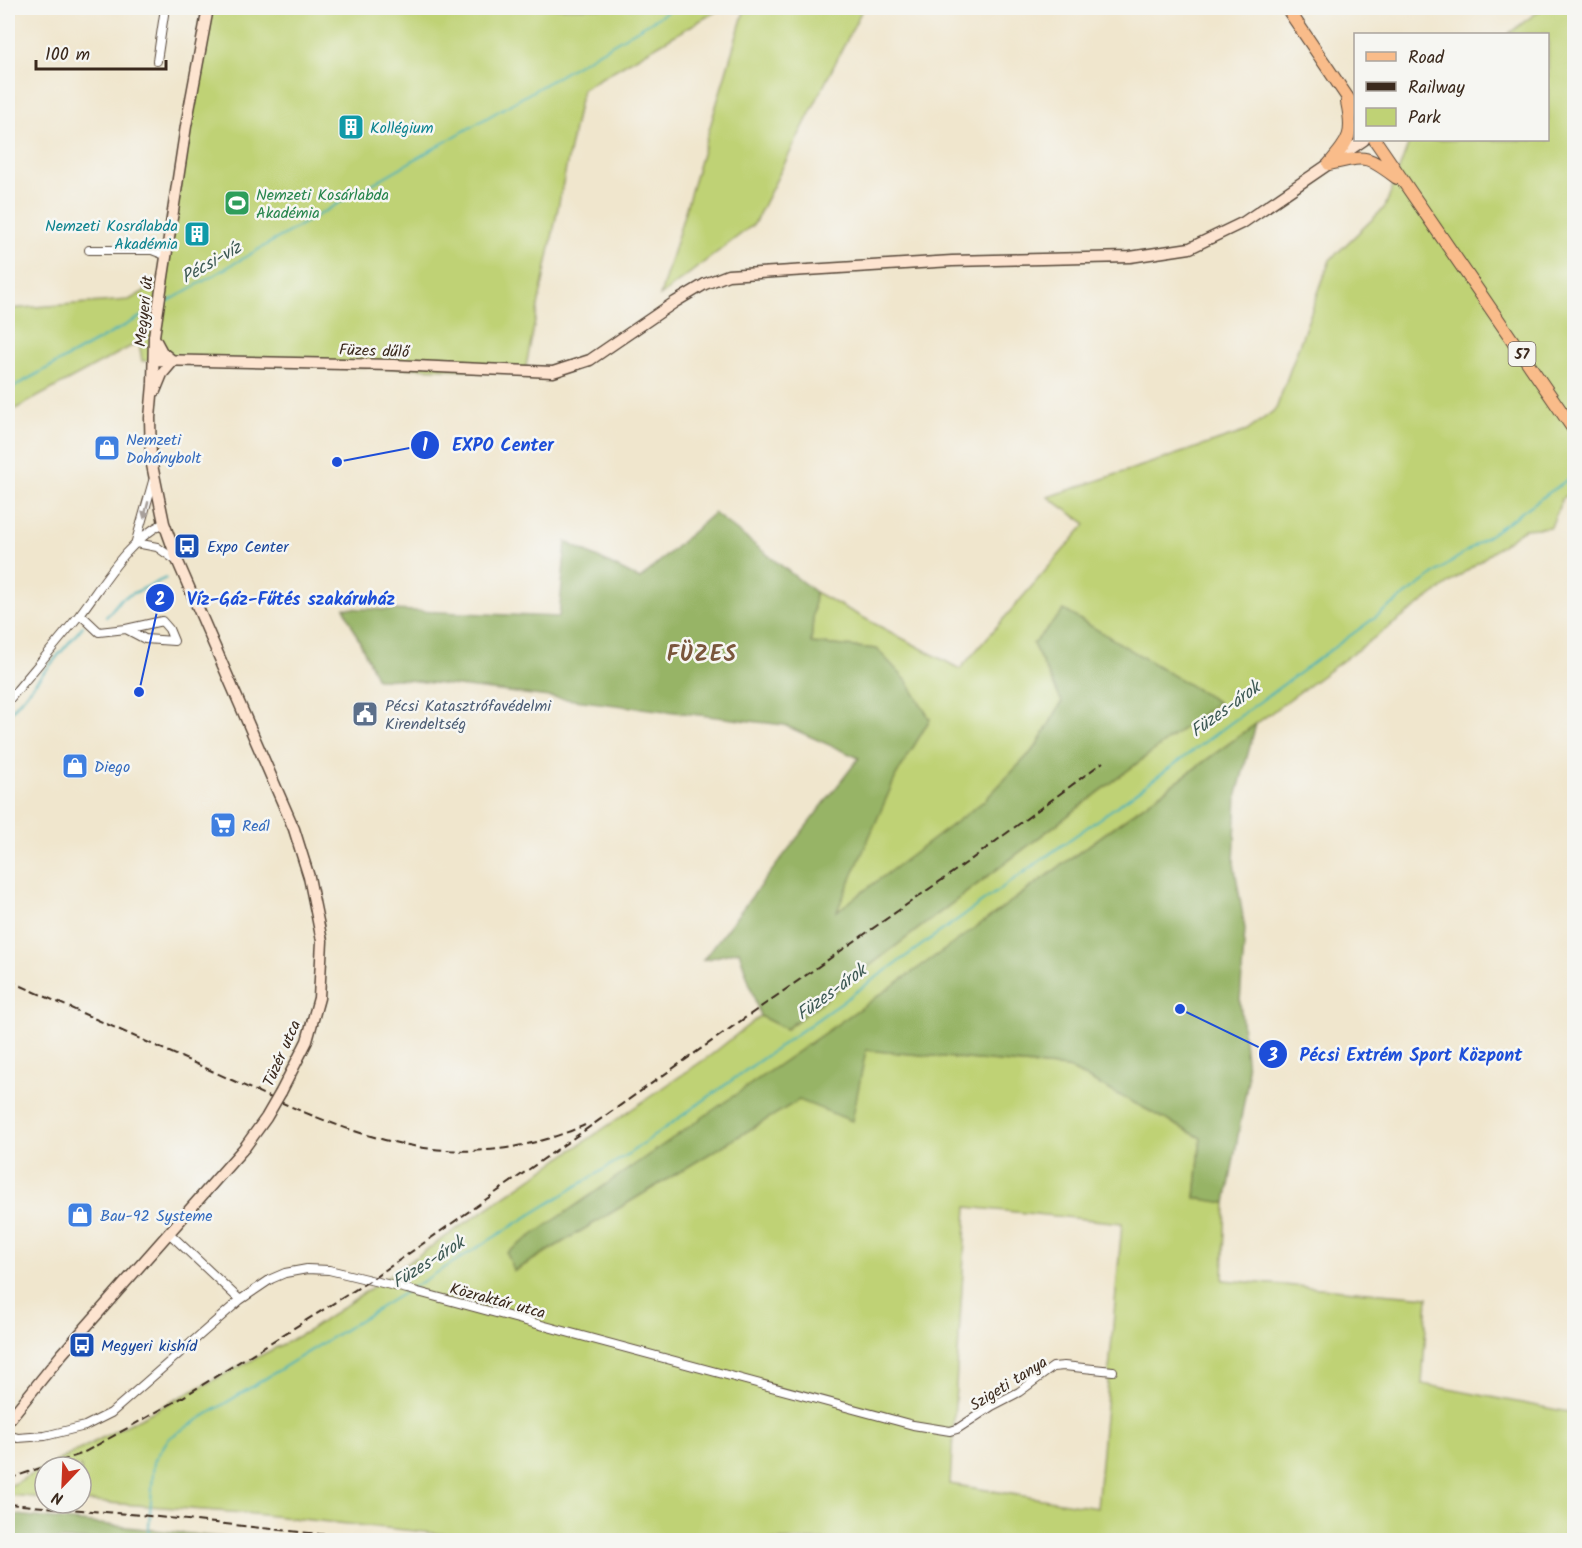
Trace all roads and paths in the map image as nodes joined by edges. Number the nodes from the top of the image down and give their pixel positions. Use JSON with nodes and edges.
{"nodes":[{"id":1,"x":165,"y":8,"type":"edge"},
{"id":2,"x":207,"y":8,"type":"edge"},
{"id":3,"x":1287,"y":8,"type":"edge"},
{"id":4,"x":157,"y":61,"type":"dead end"},
{"id":5,"x":1346,"y":95,"type":"junction"},
{"id":6,"x":1354,"y":107,"type":"edge"},
{"id":7,"x":1363,"y":141,"type":"edge"},
{"id":8,"x":1376,"y":141,"type":"edge"},
{"id":9,"x":1329,"y":164,"type":"junction"},
{"id":10,"x":1404,"y":181,"type":"junction"},
{"id":11,"x":89,"y":250,"type":"dead end"},
{"id":12,"x":165,"y":255,"type":"junction"},
{"id":13,"x":154,"y":336,"type":"junction"},
{"id":14,"x":154,"y":360,"type":"junction"},
{"id":15,"x":173,"y":361,"type":"junction"},
{"id":16,"x":152,"y":400,"type":"junction"},
{"id":17,"x":1575,"y":430,"type":"edge"},
{"id":18,"x":154,"y":476,"type":"junction"},
{"id":19,"x":164,"y":523,"type":"junction"},
{"id":20,"x":136,"y":543,"type":"junction"},
{"id":21,"x":178,"y":562,"type":"junction"},
{"id":22,"x":80,"y":614,"type":"junction"},
{"id":23,"x":126,"y":629,"type":"junction"},
{"id":24,"x":8,"y":701,"type":"edge"},
{"id":25,"x":169,"y":1233,"type":"junction"},
{"id":26,"x":240,"y":1300,"type":"junction"},
{"id":27,"x":1113,"y":1371,"type":"dead end"},
{"id":28,"x":8,"y":1422,"type":"edge"},
{"id":29,"x":955,"y":1430,"type":"joint"},
{"id":30,"x":8,"y":1435,"type":"edge"}],
"edges":[{"from":1,"to":4,"type":"street"},
{"from":2,"to":12,"type":"street","name":"Megyeri út"},
{"from":3,"to":5,"type":"main road"},
{"from":5,"to":6,"type":"main road"},
{"from":5,"to":9,"type":"main road"},
{"from":7,"to":9,"type":"street","name":"Füzes dűlő"},
{"from":8,"to":10,"type":"main road","number":"57"},
{"from":9,"to":10,"type":"main road"},
{"from":9,"to":15,"type":"street","name":"Füzes dűlő"},
{"from":10,"to":17,"type":"main road","number":"57"},
{"from":11,"to":12,"type":"street"},
{"from":12,"to":13,"type":"street","name":"Megyeri út"},
{"from":13,"to":14,"type":"street","name":"Megyeri út"},
{"from":13,"to":15,"type":"street"},
{"from":14,"to":15,"type":"street","name":"Füzes dűlő"},
{"from":14,"to":16,"type":"street","name":"Megyeri út"},
{"from":15,"to":16,"type":"street"},
{"from":16,"to":18,"type":"street","name":"Megyeri út"},
{"from":18,"to":19,"type":"street","name":"Megyeri út"},
{"from":18,"to":20,"type":"street","name":"Megyeri út","one_way":true},
{"from":19,"to":20,"type":"street","name":"Megyeri út"},
{"from":19,"to":21,"type":"street","name":"Tüzér utca"},
{"from":20,"to":21,"type":"street"},
{"from":20,"to":22,"type":"street","name":"Megyeri út"},
{"from":21,"to":25,"type":"street","name":"Tüzér utca","bridge":true},
{"from":22,"to":23,"type":"street"},
{"from":22,"to":24,"type":"street","name":"Megyeri út"},
{"from":23,"to":23,"type":"street"},
{"from":25,"to":26,"type":"street"},
{"from":25,"to":28,"type":"street","name":"Tüzér utca"},
{"from":26,"to":29,"type":"street","name":"Közraktár utca"},
{"from":26,"to":30,"type":"street","name":"Közraktár utca"},
{"from":27,"to":29,"type":"street","name":"Szigeti tanya"}]}
